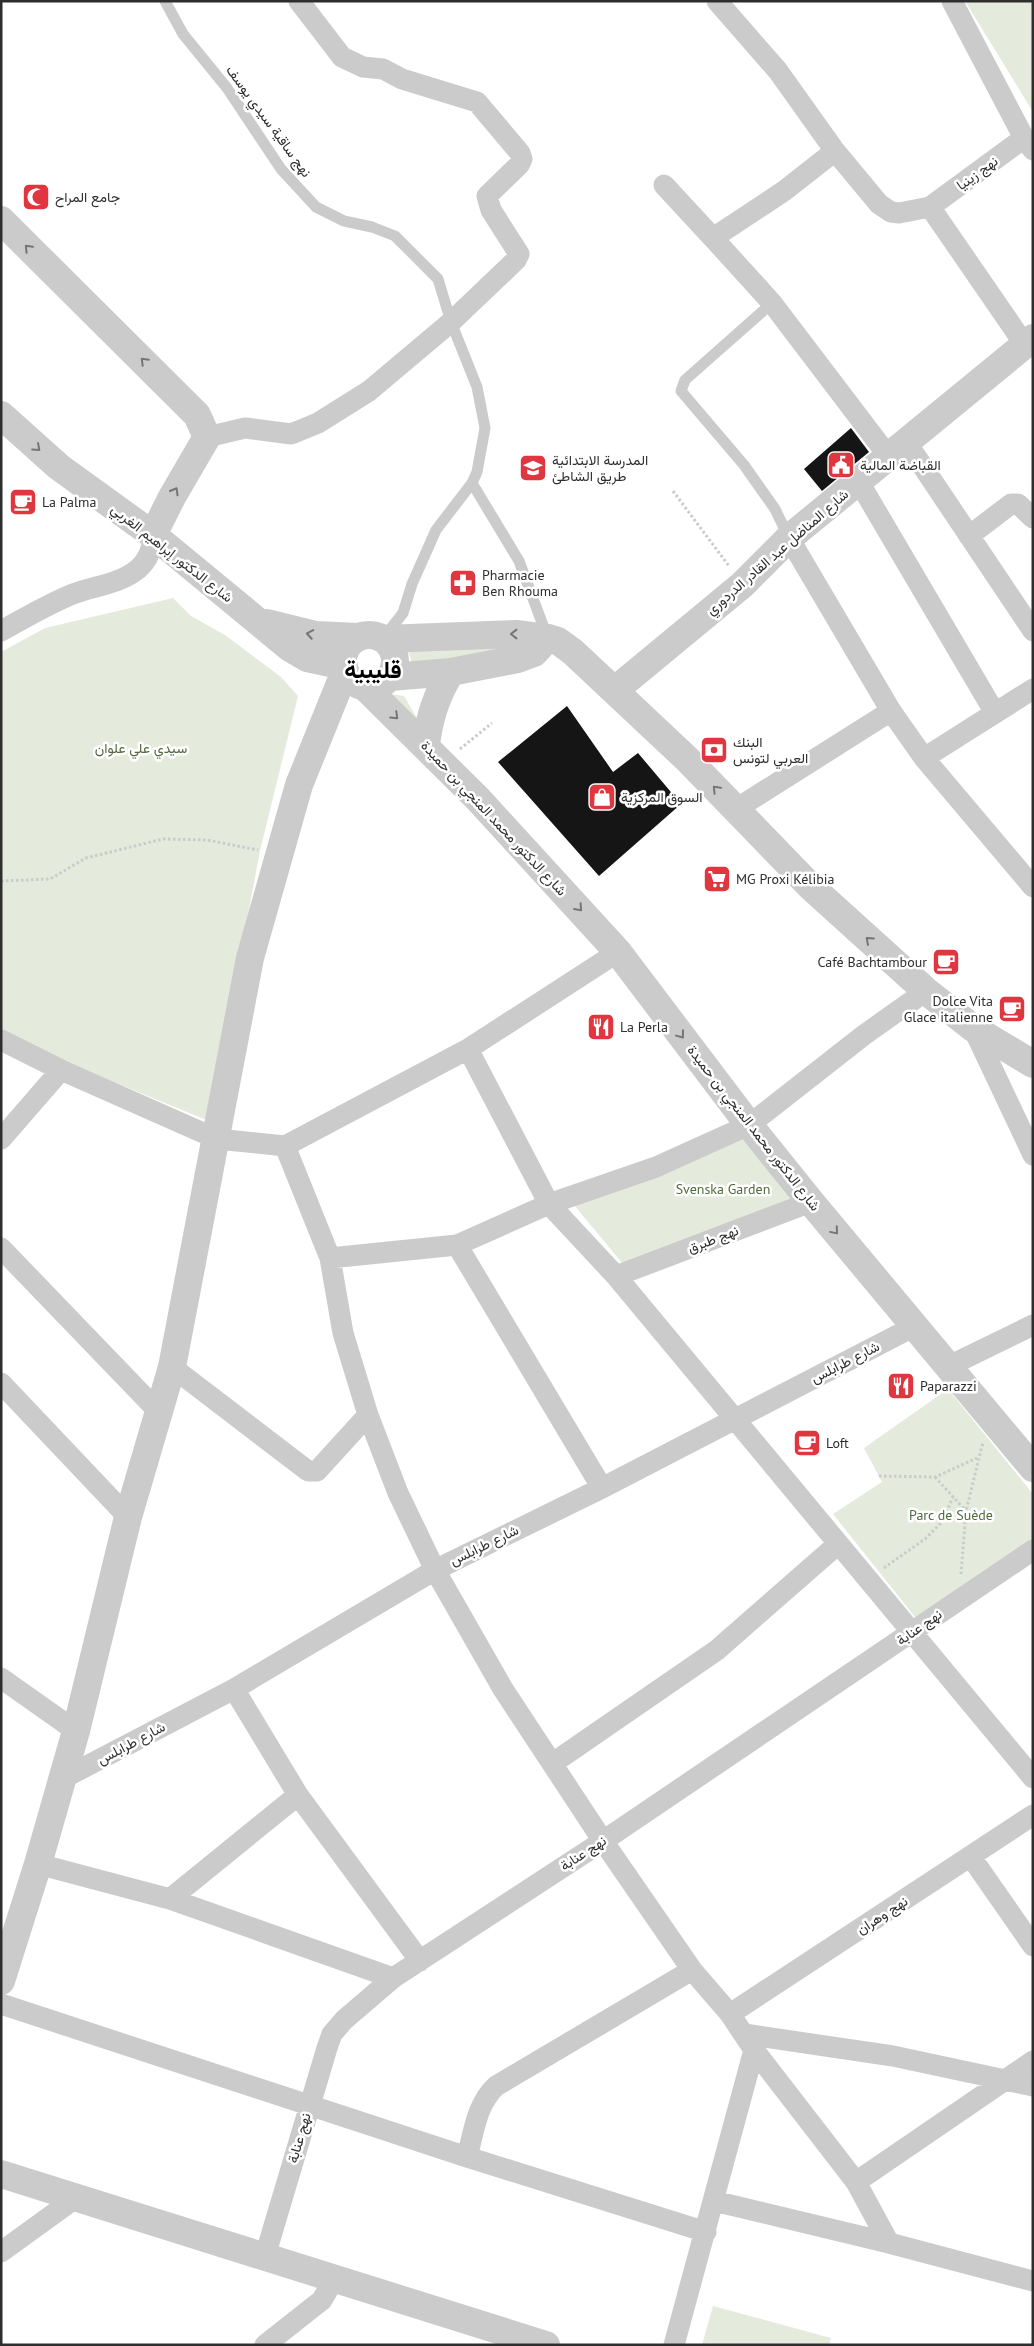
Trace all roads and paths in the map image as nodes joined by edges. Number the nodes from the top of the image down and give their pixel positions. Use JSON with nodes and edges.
{"nodes":[{"id":1,"x":165,"y":1,"type":"edge"},
{"id":2,"x":299,"y":1,"type":"edge"},
{"id":3,"x":718,"y":1,"type":"edge"},
{"id":4,"x":952,"y":1,"type":"edge"},
{"id":5,"x":1028,"y":144,"type":"edge"},
{"id":6,"x":835,"y":151,"type":"junction"},
{"id":7,"x":664,"y":185,"type":"dead end"},
{"id":8,"x":930,"y":207,"type":"junction"},
{"id":9,"x":1,"y":220,"type":"edge"},
{"id":10,"x":713,"y":238,"type":"junction"},
{"id":11,"x":772,"y":303,"type":"junction"},
{"id":12,"x":450,"y":322,"type":"junction"},
{"id":13,"x":1029,"y":341,"type":"edge"},
{"id":14,"x":1,"y":416,"type":"edge"},
{"id":15,"x":206,"y":437,"type":"junction"},
{"id":16,"x":898,"y":450,"type":"junction"},
{"id":17,"x":859,"y":482,"type":"junction"},
{"id":18,"x":472,"y":483,"type":"junction"},
{"id":19,"x":674,"y":491,"type":"dead end"},
{"id":20,"x":1033,"y":518,"type":"edge"},
{"id":21,"x":153,"y":535,"type":"junction"},
{"id":22,"x":969,"y":536,"type":"junction"},
{"id":23,"x":790,"y":538,"type":"junction"},
{"id":24,"x":742,"y":585,"type":"junction"},
{"id":25,"x":250,"y":615,"type":"junction"},
{"id":26,"x":1,"y":631,"type":"edge"},
{"id":27,"x":1033,"y":631,"type":"edge"},
{"id":28,"x":374,"y":638,"type":"junction"},
{"id":29,"x":548,"y":638,"type":"junction"},
{"id":30,"x":450,"y":672,"type":"junction"},
{"id":31,"x":361,"y":677,"type":"junction"},
{"id":32,"x":1033,"y":689,"type":"edge"},
{"id":33,"x":615,"y":690,"type":"junction"},
{"id":34,"x":891,"y":712,"type":"junction"},
{"id":35,"x":996,"y":713,"type":"junction"},
{"id":36,"x":492,"y":723,"type":"dead end"},
{"id":37,"x":434,"y":754,"type":"junction"},
{"id":38,"x":924,"y":758,"type":"junction"},
{"id":39,"x":736,"y":809,"type":"junction"},
{"id":40,"x":280,"y":859,"type":"junction"},
{"id":41,"x":1,"y":881,"type":"edge"},
{"id":42,"x":1033,"y":887,"type":"edge"},
{"id":43,"x":618,"y":952,"type":"junction"},
{"id":44,"x":926,"y":991,"type":"junction"},
{"id":45,"x":973,"y":1028,"type":"junction"},
{"id":46,"x":1,"y":1040,"type":"edge"},
{"id":47,"x":468,"y":1049,"type":"junction"},
{"id":48,"x":1033,"y":1064,"type":"edge"},
{"id":49,"x":61,"y":1070,"type":"junction"},
{"id":50,"x":749,"y":1125,"type":"junction"},
{"id":51,"x":1,"y":1139,"type":"edge"},
{"id":52,"x":217,"y":1139,"type":"junction"},
{"id":53,"x":285,"y":1146,"type":"junction"},
{"id":54,"x":1033,"y":1155,"type":"edge"},
{"id":55,"x":810,"y":1202,"type":"junction"},
{"id":56,"x":549,"y":1204,"type":"junction"},
{"id":57,"x":457,"y":1246,"type":"junction"},
{"id":58,"x":1,"y":1248,"type":"edge"},
{"id":59,"x":330,"y":1258,"type":"junction"},
{"id":60,"x":616,"y":1276,"type":"junction"},
{"id":61,"x":1033,"y":1325,"type":"edge"},
{"id":62,"x":915,"y":1326,"type":"junction"},
{"id":63,"x":172,"y":1366,"type":"junction"},
{"id":64,"x":947,"y":1367,"type":"junction"},
{"id":65,"x":1,"y":1383,"type":"edge"},
{"id":66,"x":158,"y":1411,"type":"junction"},
{"id":67,"x":368,"y":1415,"type":"junction"},
{"id":68,"x":734,"y":1419,"type":"junction"},
{"id":69,"x":997,"y":1425,"type":"junction"},
{"id":70,"x":978,"y":1458,"type":"junction"},
{"id":71,"x":1033,"y":1468,"type":"edge"},
{"id":72,"x":879,"y":1476,"type":"dead end"},
{"id":73,"x":935,"y":1476,"type":"junction"},
{"id":74,"x":602,"y":1488,"type":"junction"},
{"id":75,"x":953,"y":1497,"type":"junction"},
{"id":76,"x":966,"y":1511,"type":"junction"},
{"id":77,"x":128,"y":1517,"type":"junction"},
{"id":78,"x":838,"y":1544,"type":"junction"},
{"id":79,"x":1033,"y":1550,"type":"edge"},
{"id":80,"x":435,"y":1570,"type":"junction"},
{"id":81,"x":867,"y":1579,"type":"junction"},
{"id":82,"x":973,"y":1588,"type":"junction"},
{"id":83,"x":914,"y":1632,"type":"junction"},
{"id":84,"x":1,"y":1678,"type":"edge"},
{"id":85,"x":234,"y":1690,"type":"junction"},
{"id":86,"x":76,"y":1731,"type":"junction"},
{"id":87,"x":553,"y":1763,"type":"junction"},
{"id":88,"x":1033,"y":1778,"type":"edge"},
{"id":89,"x":62,"y":1780,"type":"junction"},
{"id":90,"x":298,"y":1795,"type":"junction"},
{"id":91,"x":1033,"y":1815,"type":"edge"},
{"id":92,"x":603,"y":1841,"type":"junction"},
{"id":93,"x":971,"y":1857,"type":"junction"},
{"id":94,"x":38,"y":1864,"type":"junction"},
{"id":95,"x":170,"y":1899,"type":"junction"},
{"id":96,"x":1033,"y":1946,"type":"edge"},
{"id":97,"x":420,"y":1961,"type":"junction"},
{"id":98,"x":2,"y":1970,"type":"edge"},
{"id":99,"x":692,"y":1970,"type":"junction"},
{"id":100,"x":392,"y":1978,"type":"junction"},
{"id":101,"x":1,"y":2004,"type":"edge"},
{"id":102,"x":730,"y":2014,"type":"junction"},
{"id":103,"x":749,"y":2042,"type":"junction"},
{"id":104,"x":1033,"y":2061,"type":"edge"},
{"id":105,"x":1003,"y":2080,"type":"junction"},
{"id":106,"x":1033,"y":2086,"type":"edge"},
{"id":107,"x":308,"y":2104,"type":"junction"},
{"id":108,"x":467,"y":2158,"type":"junction"},
{"id":109,"x":1,"y":2174,"type":"edge"},
{"id":110,"x":856,"y":2182,"type":"junction"},
{"id":111,"x":76,"y":2197,"type":"junction"},
{"id":112,"x":714,"y":2202,"type":"junction"},
{"id":113,"x":706,"y":2232,"type":"junction"},
{"id":114,"x":889,"y":2242,"type":"junction"},
{"id":115,"x":1,"y":2252,"type":"edge"},
{"id":116,"x":265,"y":2256,"type":"junction"},
{"id":117,"x":334,"y":2279,"type":"junction"},
{"id":118,"x":1033,"y":2281,"type":"edge"},
{"id":119,"x":265,"y":2345,"type":"edge"},
{"id":120,"x":546,"y":2345,"type":"edge"},
{"id":121,"x":674,"y":2345,"type":"edge"}],
"edges":[{"from":1,"to":12,"type":"lane","name":"نهج ساقية سيدي يوسف"},
{"from":2,"to":12,"type":"street"},
{"from":3,"to":6,"type":"street"},
{"from":4,"to":5,"type":"street"},
{"from":5,"to":8,"type":"street","name":"نهج زينيا"},
{"from":6,"to":8,"type":"street"},
{"from":6,"to":10,"type":"street"},
{"from":7,"to":10,"type":"street"},
{"from":8,"to":13,"type":"street"},
{"from":15,"to":9,"type":"street","one_way":true},
{"from":10,"to":11,"type":"street"},
{"from":11,"to":16,"type":"street"},
{"from":11,"to":23,"type":"lane"},
{"from":12,"to":15,"type":"street"},
{"from":12,"to":18,"type":"lane","name":"نهج ساقية سيدي يوسف"},
{"from":13,"to":16,"type":"street","name":"شارع المناضل عبد القادر الدردوري"},
{"from":14,"to":21,"type":"street","name":"شارع الدكتور إبراهيم الغربي","one_way":true},
{"from":21,"to":15,"type":"street","one_way":true},
{"from":16,"to":17,"type":"street","name":"شارع المناضل عبد القادر الدردوري"},
{"from":16,"to":22,"type":"street"},
{"from":17,"to":23,"type":"street","name":"شارع المناضل عبد القادر الدردوري"},
{"from":17,"to":35,"type":"street"},
{"from":18,"to":28,"type":"lane","name":"نهج ساقية سيدي يوسف"},
{"from":18,"to":29,"type":"lane"},
{"from":19,"to":24,"type":"path"},
{"from":20,"to":22,"type":"street"},
{"from":21,"to":25,"type":"street","name":"شارع الدكتور إبراهيم الغربي"},
{"from":21,"to":26,"type":"street"},
{"from":22,"to":27,"type":"street"},
{"from":23,"to":24,"type":"street","name":"شارع المناضل عبد القادر الدردوري"},
{"from":23,"to":34,"type":"street"},
{"from":24,"to":33,"type":"street","name":"شارع المناضل عبد القادر الدردوري"},
{"from":28,"to":25,"type":"street","one_way":true},
{"from":25,"to":31,"type":"street","name":"شارع الدكتور إبراهيم الغربي"},
{"from":29,"to":28,"type":"street","one_way":true},
{"from":28,"to":31,"type":"street"},
{"from":28,"to":31,"type":"street"},
{"from":29,"to":30,"type":"street"},
{"from":29,"to":33,"type":"street"},
{"from":30,"to":31,"type":"street"},
{"from":30,"to":37,"type":"street"},
{"from":31,"to":37,"type":"street","name":"شارع الدكتور محمد المنجي بن حميدة","one_way":true},
{"from":31,"to":40,"type":"street"},
{"from":32,"to":35,"type":"street"},
{"from":39,"to":33,"type":"street","one_way":true},
{"from":34,"to":38,"type":"street"},
{"from":34,"to":39,"type":"street"},
{"from":35,"to":38,"type":"street"},
{"from":36,"to":37,"type":"path"},
{"from":37,"to":43,"type":"street","name":"شارع الدكتور محمد المنجي بن حميدة","one_way":true},
{"from":38,"to":42,"type":"street"},
{"from":44,"to":39,"type":"street","one_way":true},
{"from":40,"to":41,"type":"path"},
{"from":40,"to":52,"type":"street"},
{"from":43,"to":47,"type":"street"},
{"from":43,"to":50,"type":"street","name":"شارع الدكتور محمد المنجي بن حميدة","one_way":true},
{"from":44,"to":45,"type":"street"},
{"from":44,"to":50,"type":"street"},
{"from":45,"to":48,"type":"street"},
{"from":45,"to":54,"type":"street"},
{"from":46,"to":49,"type":"street"},
{"from":47,"to":53,"type":"street"},
{"from":47,"to":56,"type":"street"},
{"from":49,"to":51,"type":"street"},
{"from":49,"to":52,"type":"street"},
{"from":50,"to":55,"type":"street","name":"شارع الدكتور محمد المنجي بن حميدة"},
{"from":50,"to":56,"type":"street"},
{"from":52,"to":53,"type":"street"},
{"from":52,"to":63,"type":"street"},
{"from":53,"to":59,"type":"street"},
{"from":55,"to":60,"type":"street","name":"نهج طبرق"},
{"from":55,"to":62,"type":"street","name":"شارع الدكتور محمد المنجي بن حميدة","one_way":true},
{"from":56,"to":57,"type":"street"},
{"from":56,"to":60,"type":"street"},
{"from":57,"to":59,"type":"street"},
{"from":57,"to":74,"type":"street"},
{"from":58,"to":66,"type":"street"},
{"from":59,"to":67,"type":"street"},
{"from":60,"to":68,"type":"street"},
{"from":61,"to":64,"type":"street"},
{"from":62,"to":64,"type":"street","name":"شارع الدكتور محمد المنجي بن حميدة"},
{"from":62,"to":68,"type":"street","name":"شارع طرابلس"},
{"from":63,"to":66,"type":"street"},
{"from":63,"to":67,"type":"street"},
{"from":64,"to":69,"type":"street","name":"شارع الدكتور محمد المنجي بن حميدة"},
{"from":65,"to":77,"type":"street"},
{"from":66,"to":77,"type":"street"},
{"from":67,"to":80,"type":"street"},
{"from":68,"to":74,"type":"street","name":"شارع طرابلس"},
{"from":68,"to":78,"type":"street"},
{"from":69,"to":70,"type":"path"},
{"from":69,"to":71,"type":"street","name":"شارع الدكتور محمد المنجي بن حميدة"},
{"from":70,"to":73,"type":"path"},
{"from":70,"to":76,"type":"path"},
{"from":72,"to":73,"type":"path"},
{"from":73,"to":75,"type":"path"},
{"from":74,"to":80,"type":"street","name":"شارع طرابلس"},
{"from":75,"to":76,"type":"path"},
{"from":75,"to":81,"type":"path"},
{"from":76,"to":82,"type":"path"},
{"from":77,"to":86,"type":"street"},
{"from":78,"to":81,"type":"street"},
{"from":78,"to":87,"type":"street"},
{"from":79,"to":82,"type":"street","name":"نهج عنابة"},
{"from":80,"to":85,"type":"street","name":"شارع طرابلس"},
{"from":80,"to":87,"type":"street"},
{"from":81,"to":83,"type":"street"},
{"from":82,"to":83,"type":"street","name":"نهج عنابة"},
{"from":83,"to":88,"type":"street"},
{"from":83,"to":92,"type":"street","name":"نهج عنابة"},
{"from":84,"to":86,"type":"street"},
{"from":85,"to":89,"type":"street","name":"شارع طرابلس"},
{"from":85,"to":90,"type":"street"},
{"from":86,"to":89,"type":"street"},
{"from":87,"to":92,"type":"street"},
{"from":89,"to":94,"type":"street"},
{"from":90,"to":95,"type":"street"},
{"from":90,"to":97,"type":"street"},
{"from":91,"to":93,"type":"street","name":"نهج وهران"},
{"from":92,"to":97,"type":"street","name":"نهج عنابة"},
{"from":92,"to":99,"type":"street"},
{"from":93,"to":96,"type":"street"},
{"from":93,"to":102,"type":"street","name":"نهج وهران"},
{"from":94,"to":95,"type":"street"},
{"from":94,"to":98,"type":"street"},
{"from":95,"to":100,"type":"street"},
{"from":97,"to":100,"type":"street","name":"نهج عنابة"},
{"from":99,"to":102,"type":"street"},
{"from":99,"to":108,"type":"street"},
{"from":100,"to":107,"type":"street","name":"نهج عنابة"},
{"from":101,"to":107,"type":"street"},
{"from":102,"to":103,"type":"street"},
{"from":103,"to":105,"type":"street"},
{"from":103,"to":110,"type":"street"},
{"from":103,"to":112,"type":"street"},
{"from":104,"to":105,"type":"street"},
{"from":105,"to":106,"type":"street"},
{"from":105,"to":110,"type":"street"},
{"from":107,"to":108,"type":"street"},
{"from":107,"to":116,"type":"street","name":"نهج عنابة"},
{"from":108,"to":113,"type":"street"},
{"from":109,"to":111,"type":"street"},
{"from":110,"to":114,"type":"street"},
{"from":111,"to":115,"type":"street"},
{"from":111,"to":116,"type":"street"},
{"from":112,"to":113,"type":"street"},
{"from":112,"to":114,"type":"street"},
{"from":113,"to":121,"type":"street"},
{"from":114,"to":118,"type":"street"},
{"from":116,"to":117,"type":"street"},
{"from":117,"to":119,"type":"street"},
{"from":117,"to":120,"type":"street"}]}
